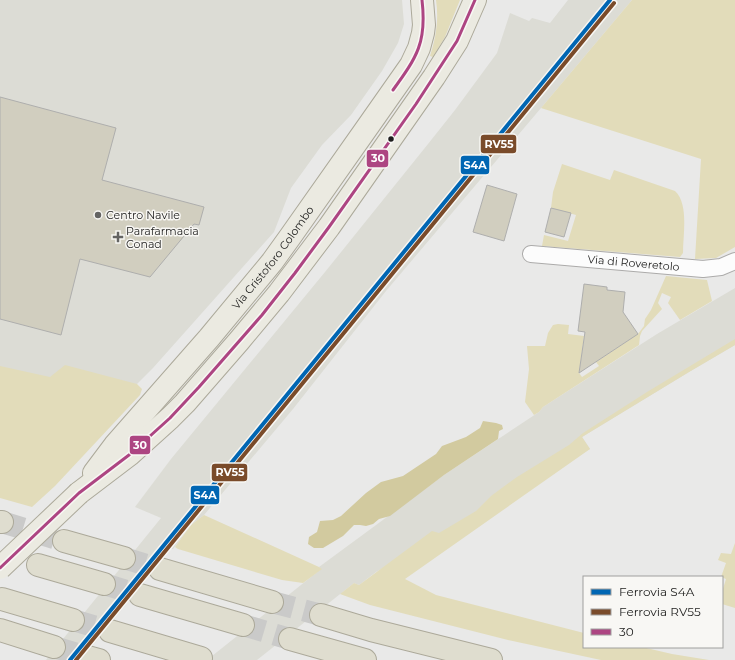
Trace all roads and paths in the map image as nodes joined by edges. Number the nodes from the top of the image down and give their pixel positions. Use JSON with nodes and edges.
{"nodes":[{"id":1,"x":422,"y":0,"type":"edge"},
{"id":2,"x":476,"y":0,"type":"edge"},
{"id":3,"x":531,"y":254,"type":"dead end"},
{"id":4,"x":735,"y":261,"type":"edge"},
{"id":5,"x":79,"y":493,"type":"junction"},
{"id":6,"x":64,"y":541,"type":"tunnel mouth"},
{"id":7,"x":124,"y":558,"type":"tunnel mouth"},
{"id":8,"x":38,"y":565,"type":"dead end"},
{"id":9,"x":0,"y":568,"type":"edge"},
{"id":10,"x":160,"y":569,"type":"tunnel mouth"},
{"id":11,"x":104,"y":584,"type":"tunnel mouth"},
{"id":12,"x":140,"y":595,"type":"tunnel mouth"},
{"id":13,"x":2,"y":599,"type":"dead end"},
{"id":14,"x":272,"y":602,"type":"tunnel mouth"},
{"id":15,"x":321,"y":615,"type":"tunnel mouth"},
{"id":16,"x":73,"y":620,"type":"tunnel mouth"},
{"id":17,"x":244,"y":625,"type":"tunnel mouth"},
{"id":18,"x":0,"y":630,"type":"edge"},
{"id":19,"x":110,"y":631,"type":"tunnel mouth"},
{"id":20,"x":290,"y":639,"type":"tunnel mouth"},
{"id":21,"x":54,"y":647,"type":"tunnel mouth"},
{"id":22,"x":201,"y":658,"type":"dead end"},
{"id":23,"x":365,"y":660,"type":"edge"},
{"id":24,"x":491,"y":660,"type":"edge"}],
"edges":[{"from":1,"to":5,"type":"main road","name":"Via Cristoforo Colombo"},
{"from":2,"to":5,"type":"main road","name":"Via Cristoforo Colombo"},
{"from":3,"to":4,"type":"street","name":"Via di Roveretolo"},
{"from":5,"to":9,"type":"main road","name":"Via Cristoforo Colombo","bridge":true},
{"from":6,"to":7,"type":"highway"},
{"from":8,"to":11,"type":"highway"},
{"from":10,"to":14,"type":"highway"},
{"from":12,"to":17,"type":"highway"},
{"from":13,"to":16,"type":"highway"},
{"from":15,"to":24,"type":"highway"},
{"from":18,"to":21,"type":"highway"},
{"from":19,"to":22,"type":"highway"},
{"from":20,"to":23,"type":"highway"}]}
